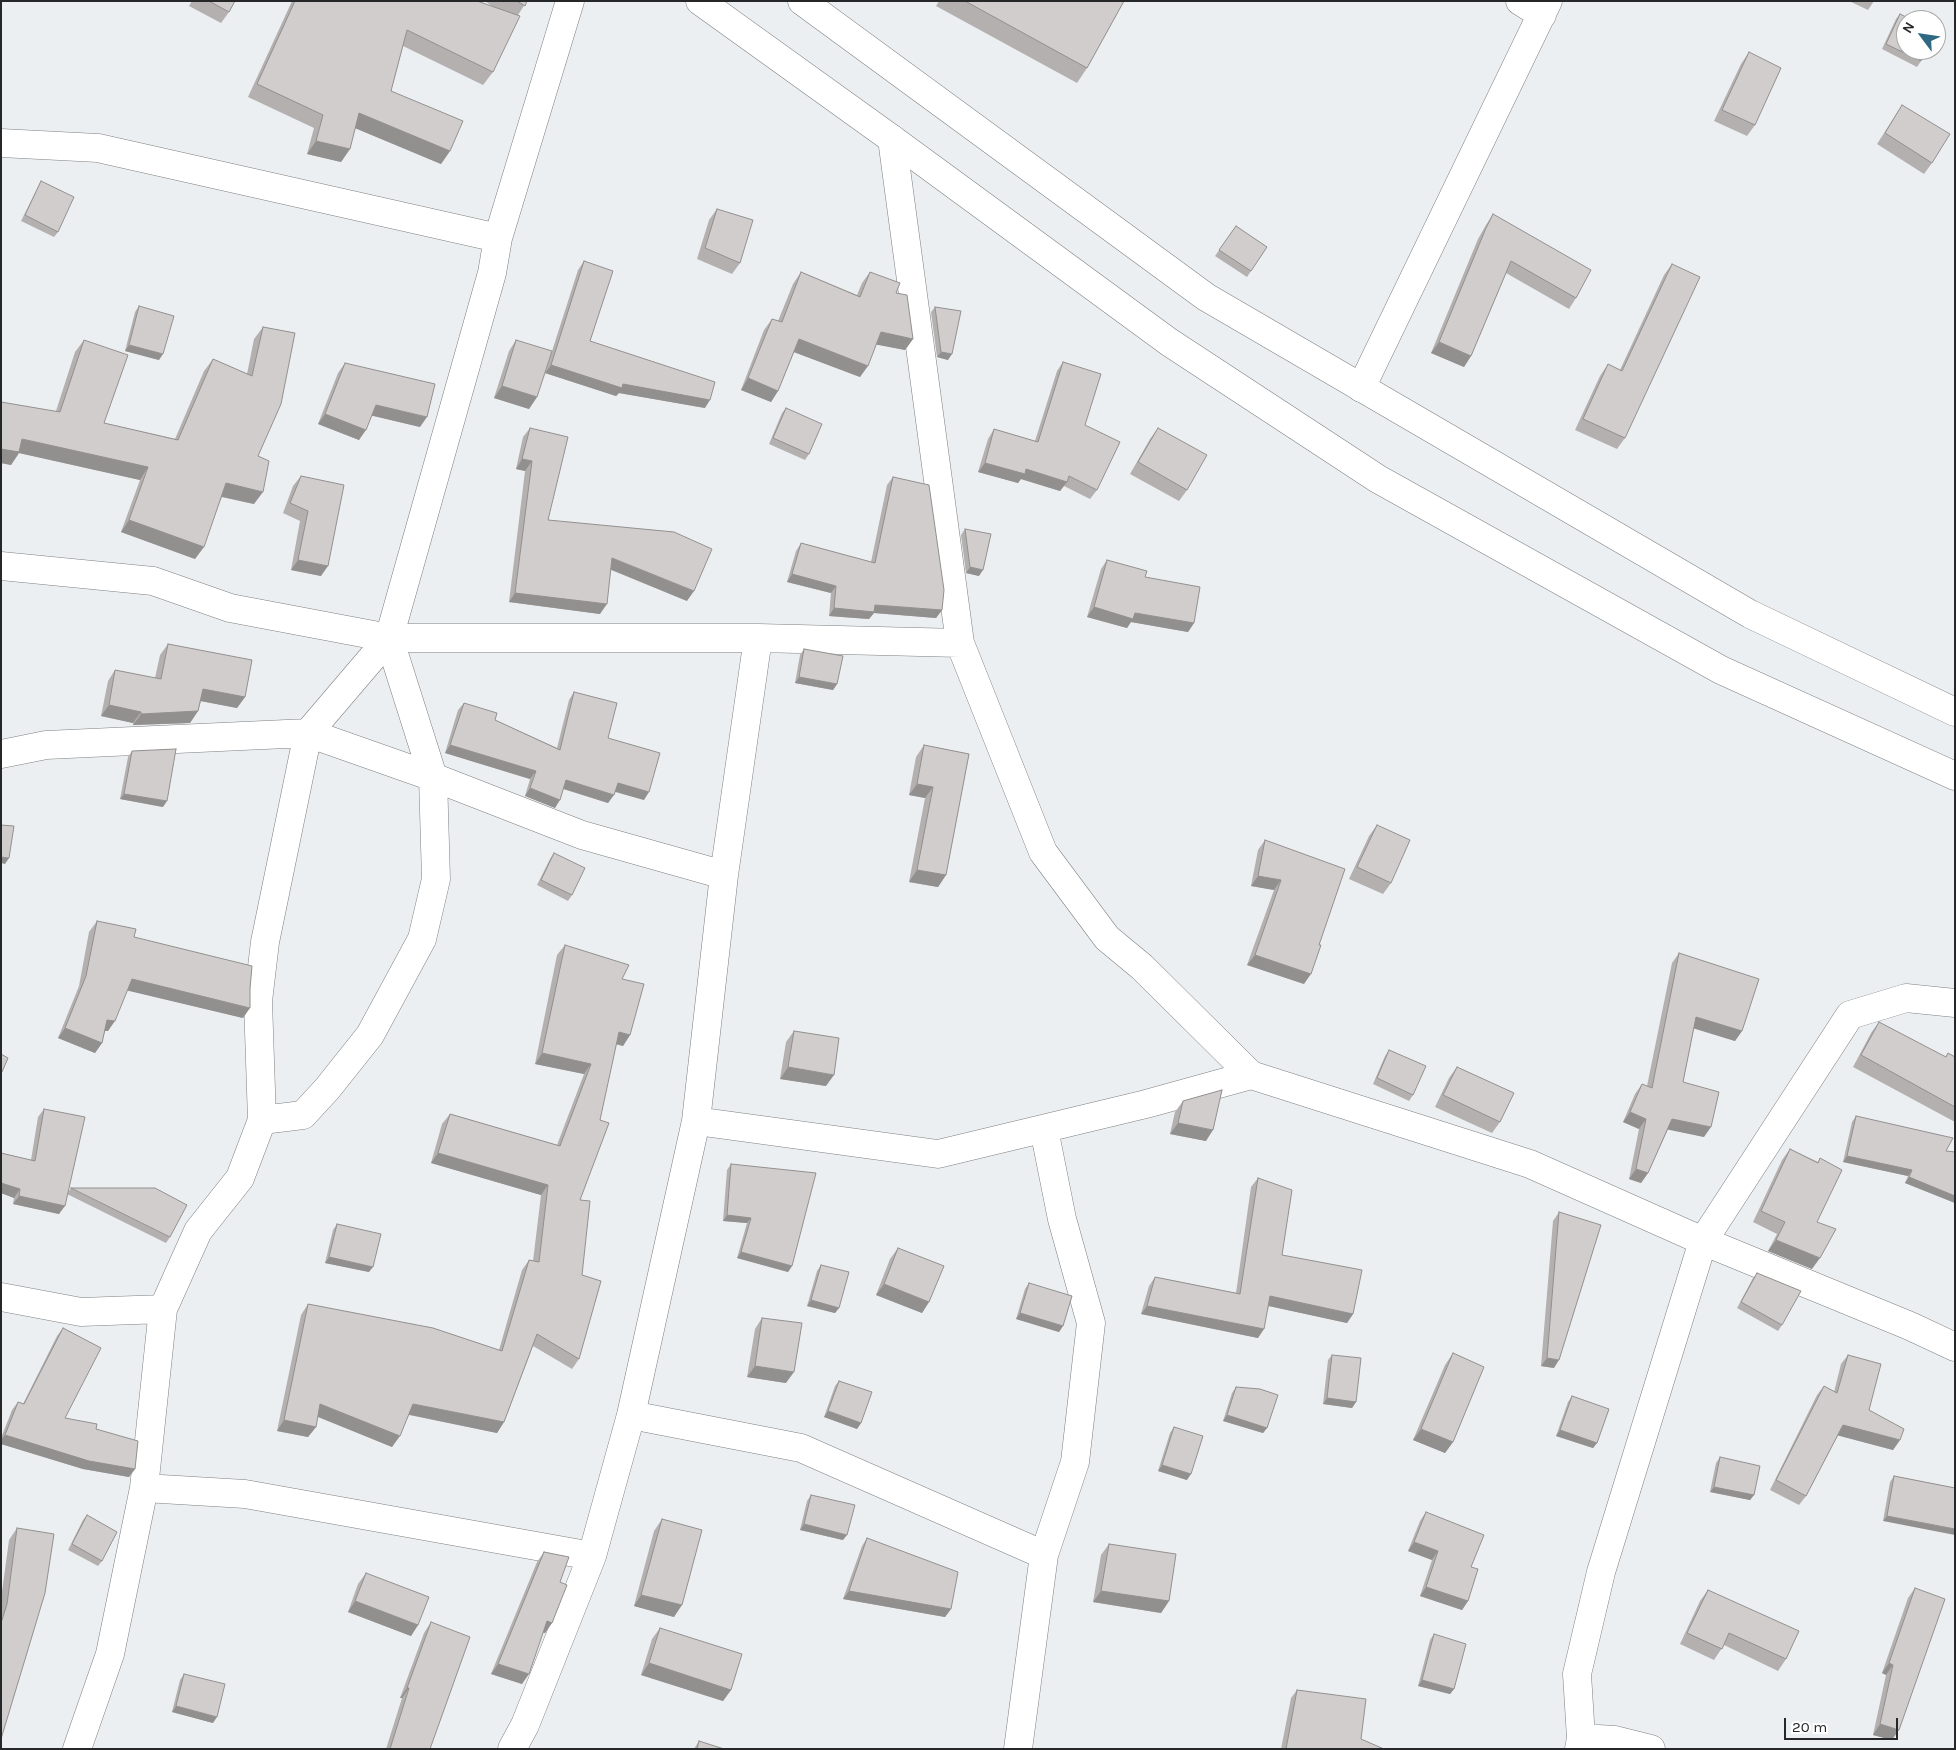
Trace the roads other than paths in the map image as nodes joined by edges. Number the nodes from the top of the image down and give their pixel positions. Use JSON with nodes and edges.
{"nodes":[{"id":1,"x":570,"y":1,"type":"edge"},
{"id":2,"x":700,"y":1,"type":"edge"},
{"id":3,"x":802,"y":1,"type":"edge"},
{"id":4,"x":1536,"y":6,"type":"edge"},
{"id":5,"x":892,"y":139,"type":"junction"},
{"id":6,"x":1,"y":143,"type":"edge"},
{"id":7,"x":498,"y":238,"type":"junction"},
{"id":8,"x":1361,"y":388,"type":"junction"},
{"id":9,"x":1,"y":566,"type":"edge"},
{"id":10,"x":389,"y":638,"type":"junction"},
{"id":11,"x":758,"y":638,"type":"junction"},
{"id":12,"x":960,"y":643,"type":"junction"},
{"id":13,"x":1955,"y":712,"type":"edge"},
{"id":14,"x":308,"y":733,"type":"junction"},
{"id":15,"x":1,"y":754,"type":"edge"},
{"id":16,"x":1955,"y":776,"type":"edge"},
{"id":17,"x":432,"y":777,"type":"junction"},
{"id":18,"x":724,"y":875,"type":"junction"},
{"id":19,"x":1955,"y":1003,"type":"edge"},
{"id":20,"x":1251,"y":1075,"type":"junction"},
{"id":21,"x":262,"y":1120,"type":"junction"},
{"id":22,"x":696,"y":1121,"type":"junction"},
{"id":23,"x":1044,"y":1129,"type":"junction"},
{"id":24,"x":1702,"y":1241,"type":"junction"},
{"id":25,"x":1,"y":1297,"type":"edge"},
{"id":26,"x":163,"y":1309,"type":"junction"},
{"id":27,"x":1955,"y":1347,"type":"edge"},
{"id":28,"x":630,"y":1416,"type":"junction"},
{"id":29,"x":144,"y":1488,"type":"junction"},
{"id":30,"x":592,"y":1556,"type":"junction"},
{"id":31,"x":1044,"y":1556,"type":"junction"},
{"id":32,"x":1580,"y":1743,"type":"edge"},
{"id":33,"x":77,"y":1749,"type":"edge"},
{"id":34,"x":512,"y":1749,"type":"edge"},
{"id":35,"x":1018,"y":1749,"type":"edge"},
{"id":36,"x":1650,"y":1749,"type":"edge"}],
"edges":[{"from":1,"to":7,"type":"street"},
{"from":2,"to":5,"type":"street"},
{"from":3,"to":8,"type":"street"},
{"from":4,"to":8,"type":"street"},
{"from":5,"to":12,"type":"street"},
{"from":5,"to":16,"type":"street"},
{"from":6,"to":7,"type":"street"},
{"from":7,"to":10,"type":"street"},
{"from":8,"to":13,"type":"street"},
{"from":9,"to":10,"type":"street"},
{"from":10,"to":11,"type":"street"},
{"from":10,"to":14,"type":"street"},
{"from":10,"to":17,"type":"street"},
{"from":11,"to":12,"type":"street"},
{"from":11,"to":18,"type":"street"},
{"from":12,"to":20,"type":"street"},
{"from":14,"to":15,"type":"street"},
{"from":14,"to":17,"type":"street"},
{"from":14,"to":21,"type":"street"},
{"from":17,"to":18,"type":"street"},
{"from":17,"to":21,"type":"street"},
{"from":18,"to":22,"type":"street"},
{"from":19,"to":24,"type":"street"},
{"from":20,"to":23,"type":"street"},
{"from":20,"to":24,"type":"street"},
{"from":21,"to":26,"type":"street"},
{"from":22,"to":23,"type":"street"},
{"from":22,"to":28,"type":"street"},
{"from":23,"to":31,"type":"street"},
{"from":24,"to":27,"type":"street"},
{"from":24,"to":32,"type":"street"},
{"from":25,"to":26,"type":"street"},
{"from":26,"to":29,"type":"street"},
{"from":28,"to":30,"type":"street"},
{"from":28,"to":31,"type":"street"},
{"from":29,"to":30,"type":"street"},
{"from":29,"to":33,"type":"street"},
{"from":30,"to":34,"type":"street"},
{"from":31,"to":35,"type":"street"},
{"from":32,"to":36,"type":"street"}]}
